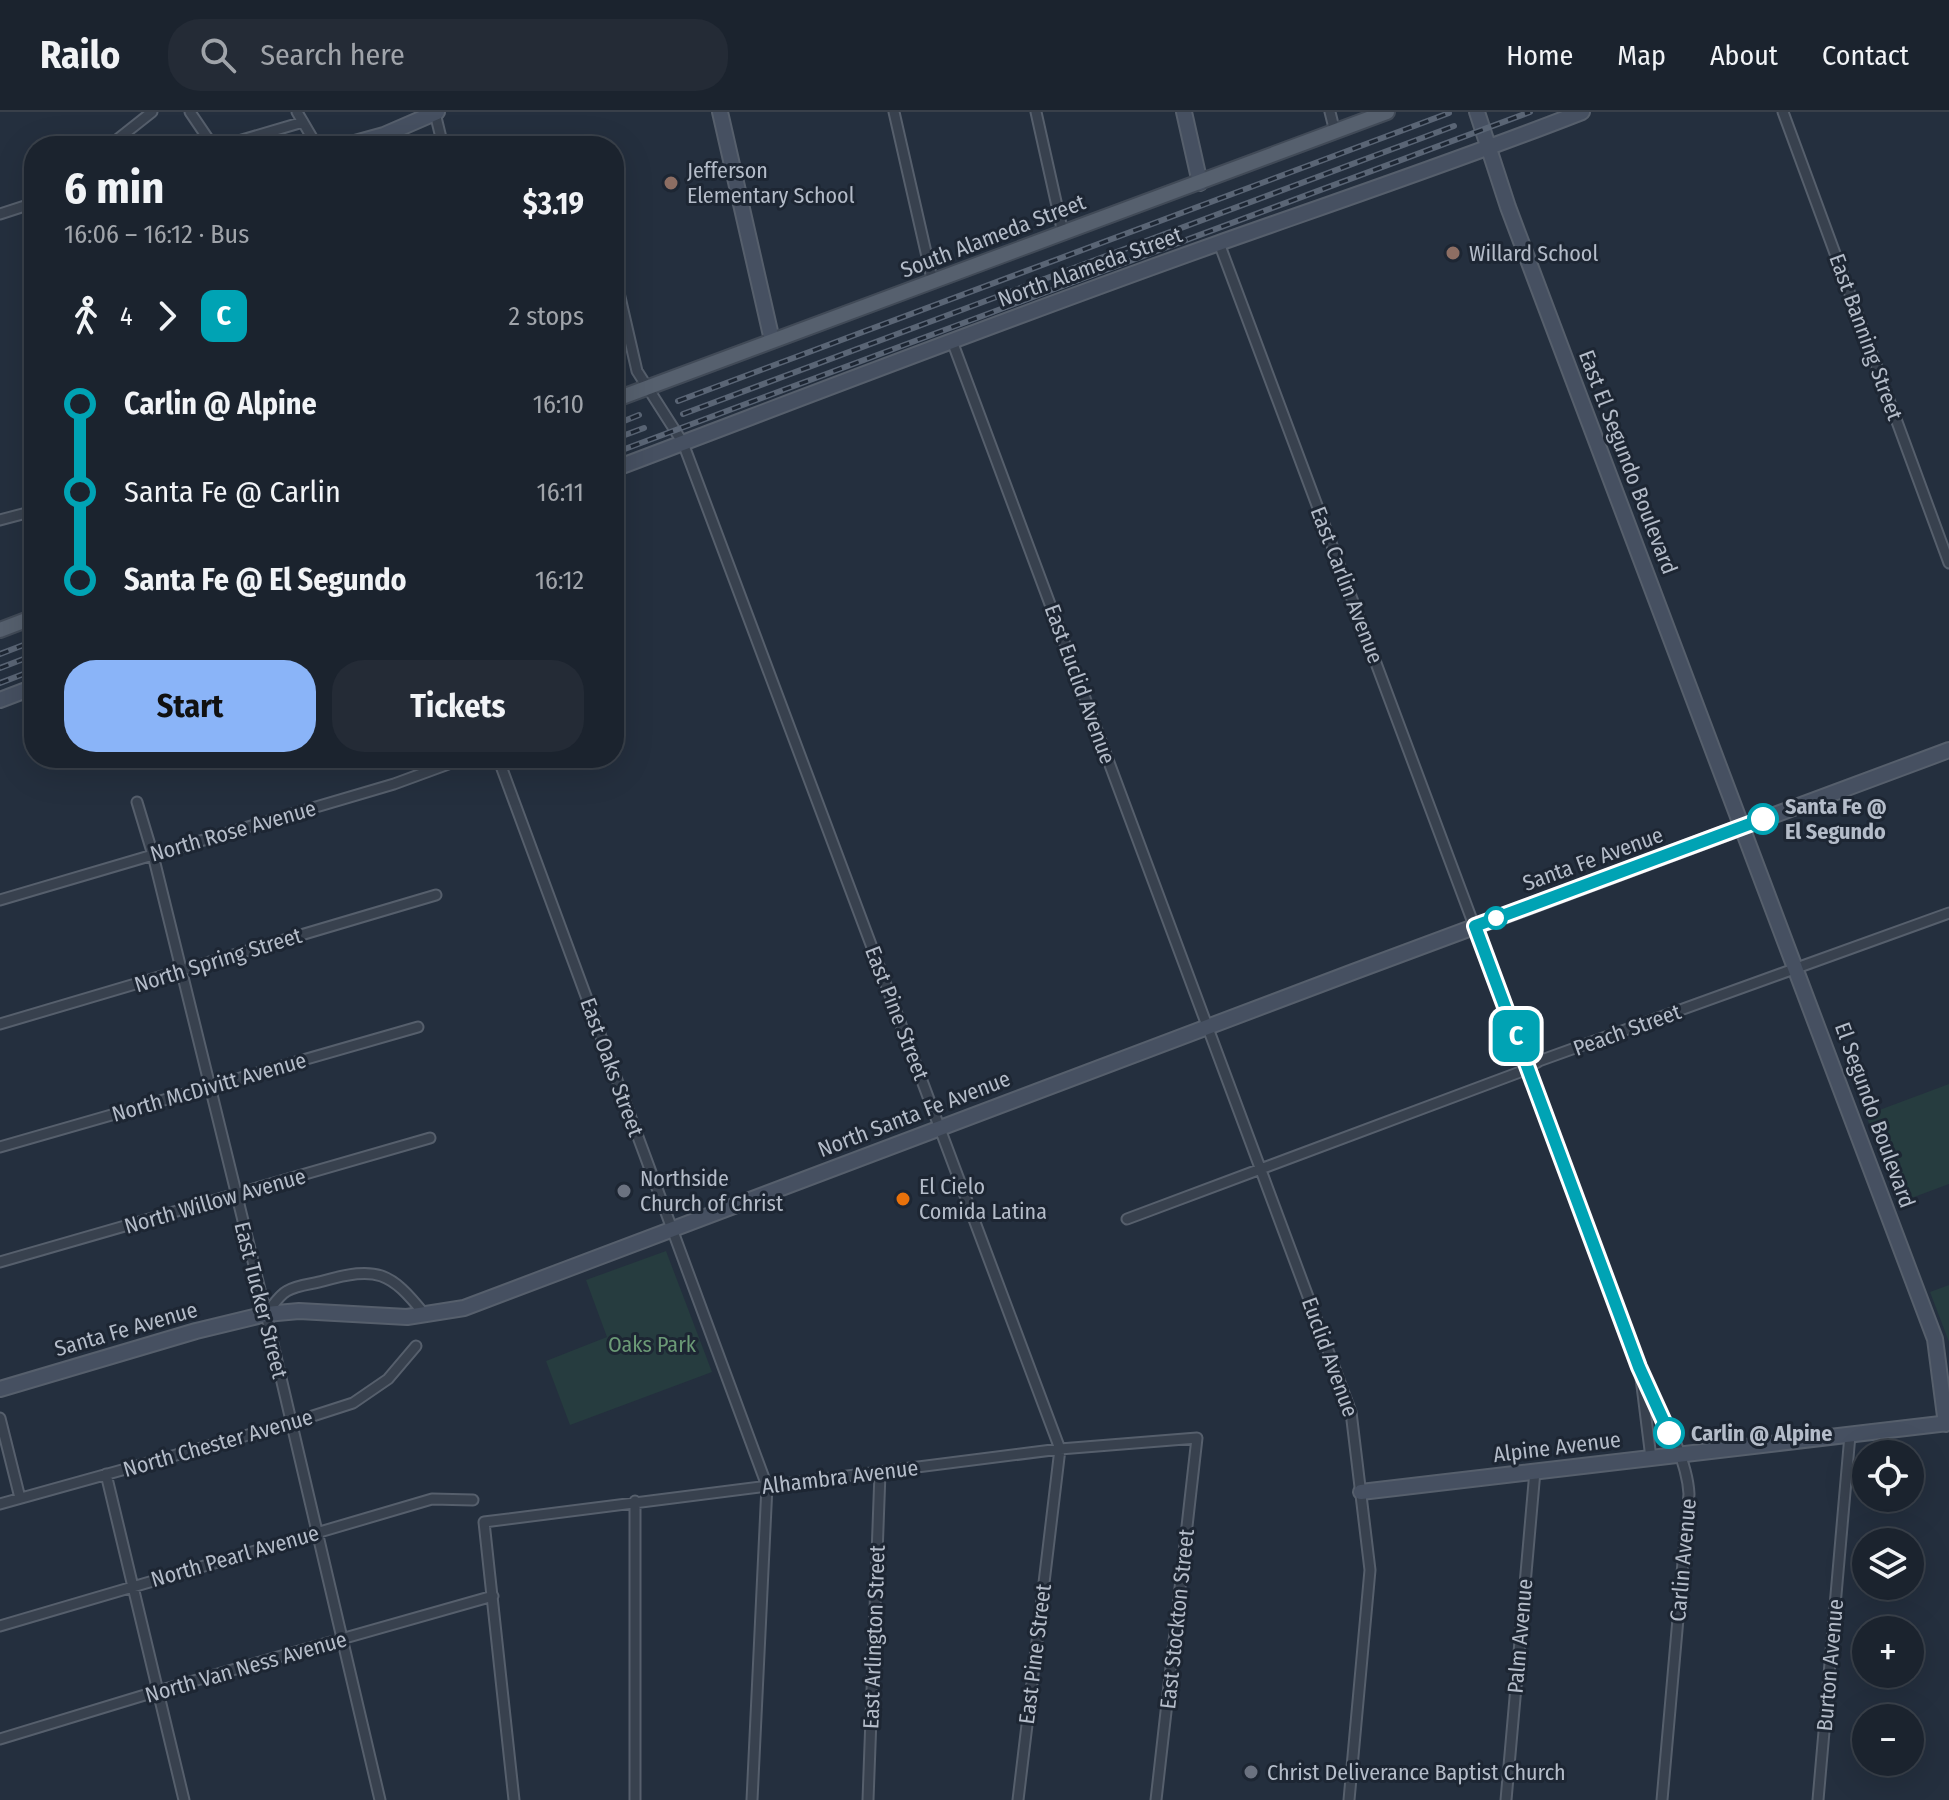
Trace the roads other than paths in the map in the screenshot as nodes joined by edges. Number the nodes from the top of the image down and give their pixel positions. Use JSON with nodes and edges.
{"nodes":[{"id":1,"x":152,"y":112,"type":"edge"},
{"id":2,"x":190,"y":112,"type":"edge"},
{"id":3,"x":297,"y":112,"type":"edge"},
{"id":4,"x":436,"y":112,"type":"edge"},
{"id":5,"x":720,"y":112,"type":"edge"},
{"id":6,"x":894,"y":112,"type":"edge"},
{"id":7,"x":1036,"y":112,"type":"edge"},
{"id":8,"x":1184,"y":112,"type":"edge"},
{"id":9,"x":1330,"y":112,"type":"edge"},
{"id":10,"x":1387,"y":112,"type":"edge"},
{"id":11,"x":1477,"y":112,"type":"edge"},
{"id":12,"x":1582,"y":112,"type":"edge"},
{"id":13,"x":1783,"y":112,"type":"edge"},
{"id":14,"x":412,"y":117,"type":"edge"},
{"id":15,"x":303,"y":122,"type":"junction"},
{"id":16,"x":1335,"y":132,"type":"junction"},
{"id":17,"x":122,"y":136,"type":"edge"},
{"id":18,"x":206,"y":136,"type":"edge"},
{"id":19,"x":255,"y":136,"type":"edge"},
{"id":20,"x":311,"y":136,"type":"edge"},
{"id":21,"x":379,"y":136,"type":"edge"},
{"id":22,"x":441,"y":136,"type":"edge"},
{"id":23,"x":1487,"y":148,"type":"junction"},
{"id":24,"x":1200,"y":183,"type":"junction"},
{"id":25,"x":24,"y":206,"type":"edge"},
{"id":26,"x":0,"y":214,"type":"edge"},
{"id":27,"x":1063,"y":233,"type":"junction"},
{"id":28,"x":1219,"y":243,"type":"junction"},
{"id":29,"x":933,"y":283,"type":"junction"},
{"id":30,"x":624,"y":314,"type":"edge"},
{"id":31,"x":772,"y":340,"type":"junction"},
{"id":32,"x":952,"y":341,"type":"junction"},
{"id":33,"x":646,"y":388,"type":"junction"},
{"id":34,"x":624,"y":396,"type":"edge"},
{"id":35,"x":683,"y":443,"type":"junction"},
{"id":36,"x":624,"y":465,"type":"edge"},
{"id":37,"x":24,"y":514,"type":"edge"},
{"id":38,"x":0,"y":520,"type":"edge"},
{"id":39,"x":1949,"y":563,"type":"edge"},
{"id":40,"x":24,"y":621,"type":"edge"},
{"id":41,"x":0,"y":630,"type":"edge"},
{"id":42,"x":24,"y":691,"type":"edge"},
{"id":43,"x":0,"y":700,"type":"edge"},
{"id":44,"x":1949,"y":750,"type":"edge"},
{"id":45,"x":438,"y":768,"type":"edge"},
{"id":46,"x":502,"y":768,"type":"edge"},
{"id":47,"x":137,"y":802,"type":"dead end"},
{"id":48,"x":1744,"y":826,"type":"junction"},
{"id":49,"x":153,"y":855,"type":"junction"},
{"id":50,"x":436,"y":895,"type":"dead end"},
{"id":51,"x":0,"y":900,"type":"edge"},
{"id":52,"x":1949,"y":913,"type":"edge"},
{"id":53,"x":1475,"y":926,"type":"junction"},
{"id":54,"x":1796,"y":968,"type":"junction"},
{"id":55,"x":182,"y":971,"type":"junction"},
{"id":56,"x":0,"y":1024,"type":"edge"},
{"id":57,"x":1207,"y":1026,"type":"junction"},
{"id":58,"x":418,"y":1027,"type":"dead end"},
{"id":59,"x":1528,"y":1068,"type":"junction"},
{"id":60,"x":210,"y":1086,"type":"junction"},
{"id":61,"x":941,"y":1127,"type":"junction"},
{"id":62,"x":430,"y":1138,"type":"dead end"},
{"id":63,"x":0,"y":1147,"type":"edge"},
{"id":64,"x":1260,"y":1168,"type":"junction"},
{"id":65,"x":235,"y":1195,"type":"junction"},
{"id":66,"x":1127,"y":1219,"type":"dead end"},
{"id":67,"x":673,"y":1228,"type":"junction"},
{"id":68,"x":0,"y":1262,"type":"edge"},
{"id":69,"x":266,"y":1314,"type":"junction"},
{"id":70,"x":425,"y":1315,"type":"junction"},
{"id":71,"x":416,"y":1346,"type":"dead end"},
{"id":72,"x":1639,"y":1367,"type":"junction"},
{"id":73,"x":0,"y":1389,"type":"edge"},
{"id":74,"x":0,"y":1418,"type":"edge"},
{"id":75,"x":291,"y":1423,"type":"junction"},
{"id":76,"x":1948,"y":1423,"type":"edge"},
{"id":77,"x":1850,"y":1435,"type":"junction"},
{"id":78,"x":1197,"y":1438,"type":"joint"},
{"id":79,"x":1060,"y":1449,"type":"junction"},
{"id":80,"x":1679,"y":1455,"type":"junction"},
{"id":81,"x":1651,"y":1458,"type":"junction"},
{"id":82,"x":1535,"y":1471,"type":"junction"},
{"id":83,"x":880,"y":1473,"type":"junction"},
{"id":84,"x":106,"y":1474,"type":"junction"},
{"id":85,"x":767,"y":1486,"type":"junction"},
{"id":86,"x":1361,"y":1492,"type":"junction"},
{"id":87,"x":20,"y":1498,"type":"junction"},
{"id":88,"x":473,"y":1500,"type":"dead end"},
{"id":89,"x":635,"y":1501,"type":"junction"},
{"id":90,"x":0,"y":1504,"type":"edge"},
{"id":91,"x":315,"y":1532,"type":"junction"},
{"id":92,"x":133,"y":1586,"type":"junction"},
{"id":93,"x":493,"y":1596,"type":"junction"},
{"id":94,"x":0,"y":1626,"type":"edge"},
{"id":95,"x":342,"y":1640,"type":"junction"},
{"id":96,"x":158,"y":1691,"type":"junction"},
{"id":97,"x":0,"y":1739,"type":"edge"},
{"id":98,"x":184,"y":1800,"type":"edge"},
{"id":99,"x":380,"y":1800,"type":"edge"},
{"id":100,"x":514,"y":1800,"type":"edge"},
{"id":101,"x":635,"y":1800,"type":"edge"},
{"id":102,"x":752,"y":1800,"type":"edge"},
{"id":103,"x":868,"y":1800,"type":"edge"},
{"id":104,"x":1018,"y":1800,"type":"edge"},
{"id":105,"x":1156,"y":1800,"type":"edge"},
{"id":106,"x":1349,"y":1800,"type":"edge"},
{"id":107,"x":1506,"y":1800,"type":"edge"},
{"id":108,"x":1662,"y":1800,"type":"edge"},
{"id":109,"x":1818,"y":1800,"type":"edge"}],
"edges":[{"from":1,"to":17,"type":"street"},
{"from":2,"to":18,"type":"street"},
{"from":3,"to":15,"type":"street"},
{"from":4,"to":14,"type":"street"},
{"from":4,"to":22,"type":"street"},
{"from":5,"to":31,"type":"street"},
{"from":6,"to":29,"type":"street"},
{"from":7,"to":27,"type":"street"},
{"from":8,"to":24,"type":"street"},
{"from":9,"to":16,"type":"street"},
{"from":10,"to":16,"type":"main road","name":"South Alameda Street"},
{"from":11,"to":23,"type":"street","name":"East El Segundo Boulevard"},
{"from":12,"to":23,"type":"street","name":"North Alameda Street"},
{"from":13,"to":39,"type":"street","name":"East Banning Street"},
{"from":14,"to":21,"type":"street"},
{"from":15,"to":19,"type":"street"},
{"from":15,"to":20,"type":"street"},
{"from":16,"to":24,"type":"main road","name":"South Alameda Street"},
{"from":23,"to":28,"type":"street","name":"North Alameda Street"},
{"from":23,"to":48,"type":"street","name":"East El Segundo Boulevard"},
{"from":24,"to":27,"type":"main road","name":"South Alameda Street"},
{"from":25,"to":26,"type":"street"},
{"from":27,"to":29,"type":"main road","name":"South Alameda Street"},
{"from":28,"to":32,"type":"street","name":"North Alameda Street"},
{"from":28,"to":53,"type":"street","name":"East Carlin Avenue"},
{"from":29,"to":31,"type":"main road","name":"South Alameda Street"},
{"from":30,"to":33,"type":"street","name":"East Pine Street"},
{"from":31,"to":33,"type":"main road","name":"South Alameda Street"},
{"from":32,"to":35,"type":"street","name":"North Alameda Street"},
{"from":32,"to":57,"type":"street","name":"East Euclid Avenue"},
{"from":33,"to":34,"type":"main road","name":"South Alameda Street"},
{"from":33,"to":35,"type":"street","name":"East Pine Street"},
{"from":35,"to":36,"type":"street","name":"North Alameda Street"},
{"from":35,"to":61,"type":"street","name":"East Pine Street"},
{"from":37,"to":38,"type":"street"},
{"from":40,"to":41,"type":"main road"},
{"from":42,"to":43,"type":"street"},
{"from":44,"to":48,"type":"street","name":"Santa Fe Avenue"},
{"from":45,"to":49,"type":"street","name":"North Rose Avenue"},
{"from":46,"to":67,"type":"street","name":"East Oaks Street"},
{"from":47,"to":49,"type":"street","name":"East Tucker Street"},
{"from":48,"to":53,"type":"street","name":"Santa Fe Avenue"},
{"from":48,"to":54,"type":"street","name":"El Segundo Boulevard"},
{"from":49,"to":51,"type":"street","name":"North Rose Avenue"},
{"from":49,"to":55,"type":"street","name":"East Tucker Street"},
{"from":50,"to":55,"type":"street","name":"North Spring Street"},
{"from":52,"to":54,"type":"street","name":"Peach Street"},
{"from":53,"to":57,"type":"street","name":"Santa Fe Avenue"},
{"from":53,"to":59,"type":"street","name":"Carlin Avenue"},
{"from":54,"to":59,"type":"street","name":"Peach Street"},
{"from":54,"to":76,"type":"street","name":"El Segundo Boulevard"},
{"from":55,"to":56,"type":"street","name":"North Spring Street"},
{"from":55,"to":60,"type":"street","name":"East Tucker Street"},
{"from":57,"to":61,"type":"street","name":"North Santa Fe Avenue"},
{"from":57,"to":64,"type":"street","name":"Euclid Avenue"},
{"from":58,"to":60,"type":"street","name":"North McDivitt Avenue"},
{"from":59,"to":64,"type":"street","name":"Peach Street"},
{"from":59,"to":72,"type":"street","name":"Carlin Avenue"},
{"from":60,"to":63,"type":"street","name":"North McDivitt Avenue"},
{"from":60,"to":65,"type":"street","name":"East Tucker Street"},
{"from":61,"to":67,"type":"street","name":"North Santa Fe Avenue"},
{"from":61,"to":79,"type":"street","name":"East Pine Street"},
{"from":62,"to":65,"type":"street","name":"North Willow Avenue"},
{"from":64,"to":66,"type":"street","name":"Peach Street"},
{"from":64,"to":86,"type":"street","name":"Euclid Avenue"},
{"from":65,"to":68,"type":"street","name":"North Willow Avenue"},
{"from":65,"to":69,"type":"street","name":"East Tucker Street"},
{"from":67,"to":70,"type":"street","name":"North Santa Fe Avenue"},
{"from":67,"to":85,"type":"street","name":"East Oaks Street"},
{"from":69,"to":70,"type":"street","name":"North Santa Fe Avenue"},
{"from":69,"to":70,"type":"street"},
{"from":69,"to":73,"type":"street","name":"Santa Fe Avenue"},
{"from":69,"to":75,"type":"street","name":"East Tucker Street"},
{"from":71,"to":75,"type":"street","name":"North Chester Avenue"},
{"from":72,"to":80,"type":"street","name":"Carlin Avenue"},
{"from":72,"to":81,"type":"street"},
{"from":74,"to":87,"type":"street"},
{"from":75,"to":84,"type":"street","name":"North Chester Avenue"},
{"from":75,"to":91,"type":"street","name":"East Tucker Street"},
{"from":76,"to":77,"type":"street","name":"Alpine Avenue"},
{"from":77,"to":80,"type":"street","name":"Alpine Avenue"},
{"from":77,"to":109,"type":"street","name":"Burton Avenue"},
{"from":78,"to":79,"type":"street","name":"Alhambra Avenue"},
{"from":78,"to":105,"type":"street","name":"East Stockton Street"},
{"from":79,"to":83,"type":"street","name":"Alhambra Avenue"},
{"from":79,"to":104,"type":"street","name":"East Pine Street"},
{"from":80,"to":81,"type":"street","name":"Alpine Avenue"},
{"from":80,"to":108,"type":"street","name":"Carlin Avenue"},
{"from":81,"to":82,"type":"street","name":"Alpine Avenue"},
{"from":82,"to":86,"type":"street","name":"Alpine Avenue"},
{"from":82,"to":107,"type":"street","name":"Palm Avenue"},
{"from":83,"to":85,"type":"street","name":"Alhambra Avenue"},
{"from":83,"to":103,"type":"street","name":"East Arlington Street"},
{"from":84,"to":87,"type":"street","name":"North Chester Avenue"},
{"from":84,"to":92,"type":"street"},
{"from":85,"to":89,"type":"street","name":"Alhambra Avenue"},
{"from":85,"to":102,"type":"street","name":"East Oaks Street"},
{"from":86,"to":106,"type":"street","name":"Euclid Avenue"},
{"from":87,"to":90,"type":"street","name":"North Chester Avenue"},
{"from":88,"to":91,"type":"street","name":"North Pearl Avenue"},
{"from":89,"to":93,"type":"street","name":"Alhambra Avenue"},
{"from":89,"to":101,"type":"street"},
{"from":91,"to":92,"type":"street","name":"North Pearl Avenue"},
{"from":91,"to":95,"type":"street","name":"East Tucker Street"},
{"from":92,"to":94,"type":"street","name":"North Pearl Avenue"},
{"from":92,"to":96,"type":"street"},
{"from":93,"to":95,"type":"street","name":"North Van Ness Avenue"},
{"from":93,"to":100,"type":"street"},
{"from":95,"to":96,"type":"street","name":"North Van Ness Avenue"},
{"from":95,"to":99,"type":"street","name":"East Tucker Street"},
{"from":96,"to":97,"type":"street","name":"North Van Ness Avenue"},
{"from":96,"to":98,"type":"street"}]}
